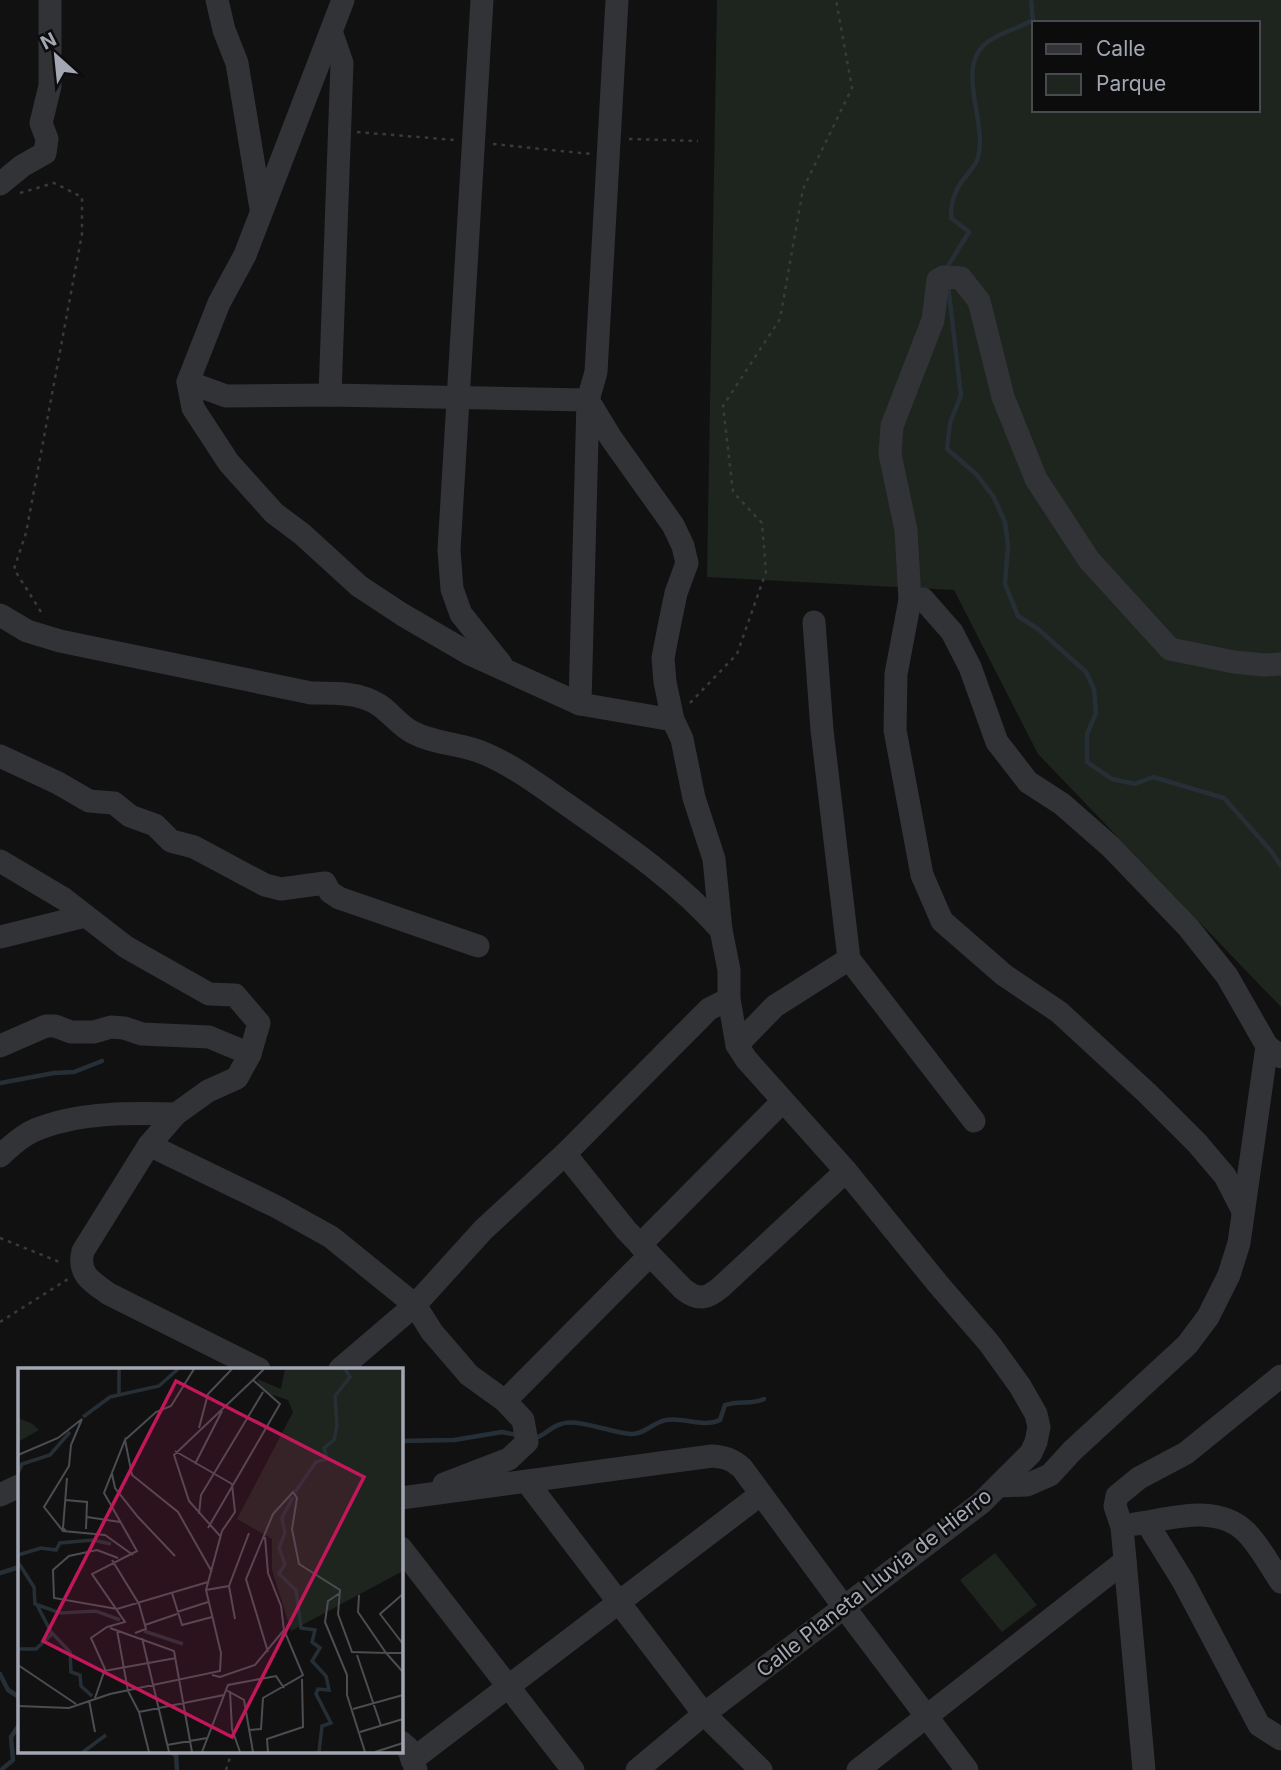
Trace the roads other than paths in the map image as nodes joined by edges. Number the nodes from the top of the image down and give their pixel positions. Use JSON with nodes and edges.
{"nodes":[{"id":1,"x":50,"y":0,"type":"edge"},
{"id":2,"x":217,"y":0,"type":"edge"},
{"id":3,"x":343,"y":0,"type":"edge"},
{"id":4,"x":482,"y":0,"type":"edge"},
{"id":5,"x":617,"y":0,"type":"edge"},
{"id":6,"x":332,"y":34,"type":"junction"},
{"id":7,"x":7,"y":190,"type":"edge"},
{"id":8,"x":261,"y":212,"type":"junction"},
{"id":9,"x":188,"y":382,"type":"junction"},
{"id":10,"x":330,"y":395,"type":"junction"},
{"id":11,"x":459,"y":398,"type":"junction"},
{"id":12,"x":588,"y":400,"type":"junction"},
{"id":13,"x":910,"y":600,"type":"junction"},
{"id":14,"x":0,"y":615,"type":"edge"},
{"id":15,"x":814,"y":622,"type":"dead end"},
{"id":16,"x":1281,"y":664,"type":"edge"},
{"id":17,"x":505,"y":669,"type":"junction"},
{"id":18,"x":580,"y":704,"type":"junction"},
{"id":19,"x":673,"y":720,"type":"junction"},
{"id":20,"x":0,"y":755,"type":"edge"},
{"id":21,"x":0,"y":861,"type":"edge"},
{"id":22,"x":85,"y":916,"type":"junction"},
{"id":23,"x":721,"y":930,"type":"junction"},
{"id":24,"x":0,"y":937,"type":"edge"},
{"id":25,"x":478,"y":946,"type":"dead end"},
{"id":26,"x":849,"y":959,"type":"junction"},
{"id":27,"x":729,"y":999,"type":"junction"},
{"id":28,"x":737,"y":1045,"type":"junction"},
{"id":29,"x":0,"y":1046,"type":"edge"},
{"id":30,"x":1274,"y":1052,"type":"edge"},
{"id":31,"x":250,"y":1054,"type":"junction"},
{"id":32,"x":783,"y":1101,"type":"junction"},
{"id":33,"x":176,"y":1114,"type":"junction"},
{"id":34,"x":974,"y":1121,"type":"dead end"},
{"id":35,"x":149,"y":1144,"type":"junction"},
{"id":36,"x":565,"y":1154,"type":"junction"},
{"id":37,"x":0,"y":1156,"type":"edge"},
{"id":38,"x":846,"y":1171,"type":"junction"},
{"id":39,"x":1242,"y":1211,"type":"junction"},
{"id":40,"x":645,"y":1250,"type":"junction"},
{"id":41,"x":415,"y":1305,"type":"junction"},
{"id":42,"x":257,"y":1368,"type":"edge"},
{"id":43,"x":341,"y":1368,"type":"edge"},
{"id":44,"x":1281,"y":1376,"type":"edge"},
{"id":45,"x":506,"y":1401,"type":"junction"},
{"id":46,"x":527,"y":1482,"type":"junction"},
{"id":47,"x":18,"y":1486,"type":"edge"},
{"id":48,"x":999,"y":1486,"type":"junction"},
{"id":49,"x":761,"y":1494,"type":"junction"},
{"id":50,"x":0,"y":1495,"type":"edge"},
{"id":51,"x":410,"y":1496,"type":"edge"},
{"id":52,"x":1147,"y":1523,"type":"junction"},
{"id":53,"x":1122,"y":1527,"type":"junction"},
{"id":54,"x":402,"y":1549,"type":"edge"},
{"id":55,"x":1125,"y":1561,"type":"junction"},
{"id":56,"x":1281,"y":1582,"type":"edge"},
{"id":57,"x":619,"y":1602,"type":"junction"},
{"id":58,"x":844,"y":1607,"type":"junction"},
{"id":59,"x":508,"y":1687,"type":"junction"},
{"id":60,"x":704,"y":1714,"type":"junction"},
{"id":61,"x":927,"y":1717,"type":"junction"},
{"id":62,"x":1279,"y":1743,"type":"edge"},
{"id":63,"x":409,"y":1757,"type":"edge"},
{"id":64,"x":573,"y":1770,"type":"edge"},
{"id":65,"x":637,"y":1770,"type":"edge"},
{"id":66,"x":761,"y":1770,"type":"edge"},
{"id":67,"x":859,"y":1770,"type":"edge"},
{"id":68,"x":967,"y":1770,"type":"edge"},
{"id":69,"x":1144,"y":1770,"type":"edge"}],
"edges":[{"from":1,"to":7,"type":"street"},
{"from":2,"to":8,"type":"street"},
{"from":3,"to":6,"type":"street"},
{"from":4,"to":11,"type":"street"},
{"from":5,"to":12,"type":"street"},
{"from":6,"to":8,"type":"street"},
{"from":6,"to":10,"type":"street"},
{"from":8,"to":9,"type":"street"},
{"from":9,"to":10,"type":"street"},
{"from":9,"to":17,"type":"street"},
{"from":10,"to":11,"type":"street"},
{"from":11,"to":12,"type":"street"},
{"from":11,"to":17,"type":"street"},
{"from":12,"to":18,"type":"street"},
{"from":12,"to":19,"type":"street"},
{"from":13,"to":16,"type":"street"},
{"from":13,"to":30,"type":"street"},
{"from":13,"to":39,"type":"street"},
{"from":14,"to":23,"type":"street"},
{"from":15,"to":26,"type":"street"},
{"from":17,"to":18,"type":"street"},
{"from":18,"to":19,"type":"street"},
{"from":19,"to":23,"type":"street"},
{"from":20,"to":25,"type":"street"},
{"from":21,"to":22,"type":"street"},
{"from":22,"to":24,"type":"street"},
{"from":22,"to":31,"type":"street"},
{"from":23,"to":27,"type":"street"},
{"from":26,"to":28,"type":"street"},
{"from":26,"to":34,"type":"street"},
{"from":27,"to":28,"type":"street"},
{"from":27,"to":36,"type":"street"},
{"from":28,"to":32,"type":"street","name":"Calle Planeta Lluvia de Hierro"},
{"from":29,"to":31,"type":"street"},
{"from":30,"to":39,"type":"street"},
{"from":31,"to":33,"type":"street"},
{"from":32,"to":38,"type":"street","name":"Calle Planeta Lluvia de Hierro"},
{"from":32,"to":40,"type":"street"},
{"from":33,"to":35,"type":"street"},
{"from":33,"to":37,"type":"street"},
{"from":35,"to":41,"type":"street"},
{"from":35,"to":42,"type":"street"},
{"from":36,"to":40,"type":"street"},
{"from":36,"to":41,"type":"street"},
{"from":38,"to":40,"type":"street"},
{"from":38,"to":48,"type":"street","name":"Calle Planeta Lluvia de Hierro"},
{"from":39,"to":48,"type":"street"},
{"from":40,"to":45,"type":"street"},
{"from":41,"to":43,"type":"street"},
{"from":41,"to":45,"type":"street"},
{"from":44,"to":53,"type":"street"},
{"from":45,"to":51,"type":"street"},
{"from":46,"to":49,"type":"street"},
{"from":46,"to":51,"type":"street"},
{"from":46,"to":57,"type":"street"},
{"from":47,"to":50,"type":"street"},
{"from":48,"to":58,"type":"street","name":"Calle Planeta Lluvia de Hierro"},
{"from":49,"to":57,"type":"street"},
{"from":49,"to":58,"type":"street"},
{"from":52,"to":53,"type":"street"},
{"from":52,"to":56,"type":"street"},
{"from":52,"to":62,"type":"street"},
{"from":53,"to":55,"type":"street"},
{"from":54,"to":59,"type":"street"},
{"from":55,"to":61,"type":"street"},
{"from":55,"to":69,"type":"street"},
{"from":57,"to":59,"type":"street"},
{"from":57,"to":60,"type":"street"},
{"from":58,"to":60,"type":"street","name":"Calle Planeta Lluvia de Hierro"},
{"from":58,"to":61,"type":"street"},
{"from":59,"to":63,"type":"street"},
{"from":59,"to":64,"type":"street"},
{"from":60,"to":65,"type":"street","name":"Calle Planeta Lluvia de Hierro"},
{"from":60,"to":66,"type":"street"},
{"from":61,"to":67,"type":"street"},
{"from":61,"to":68,"type":"street"}]}
